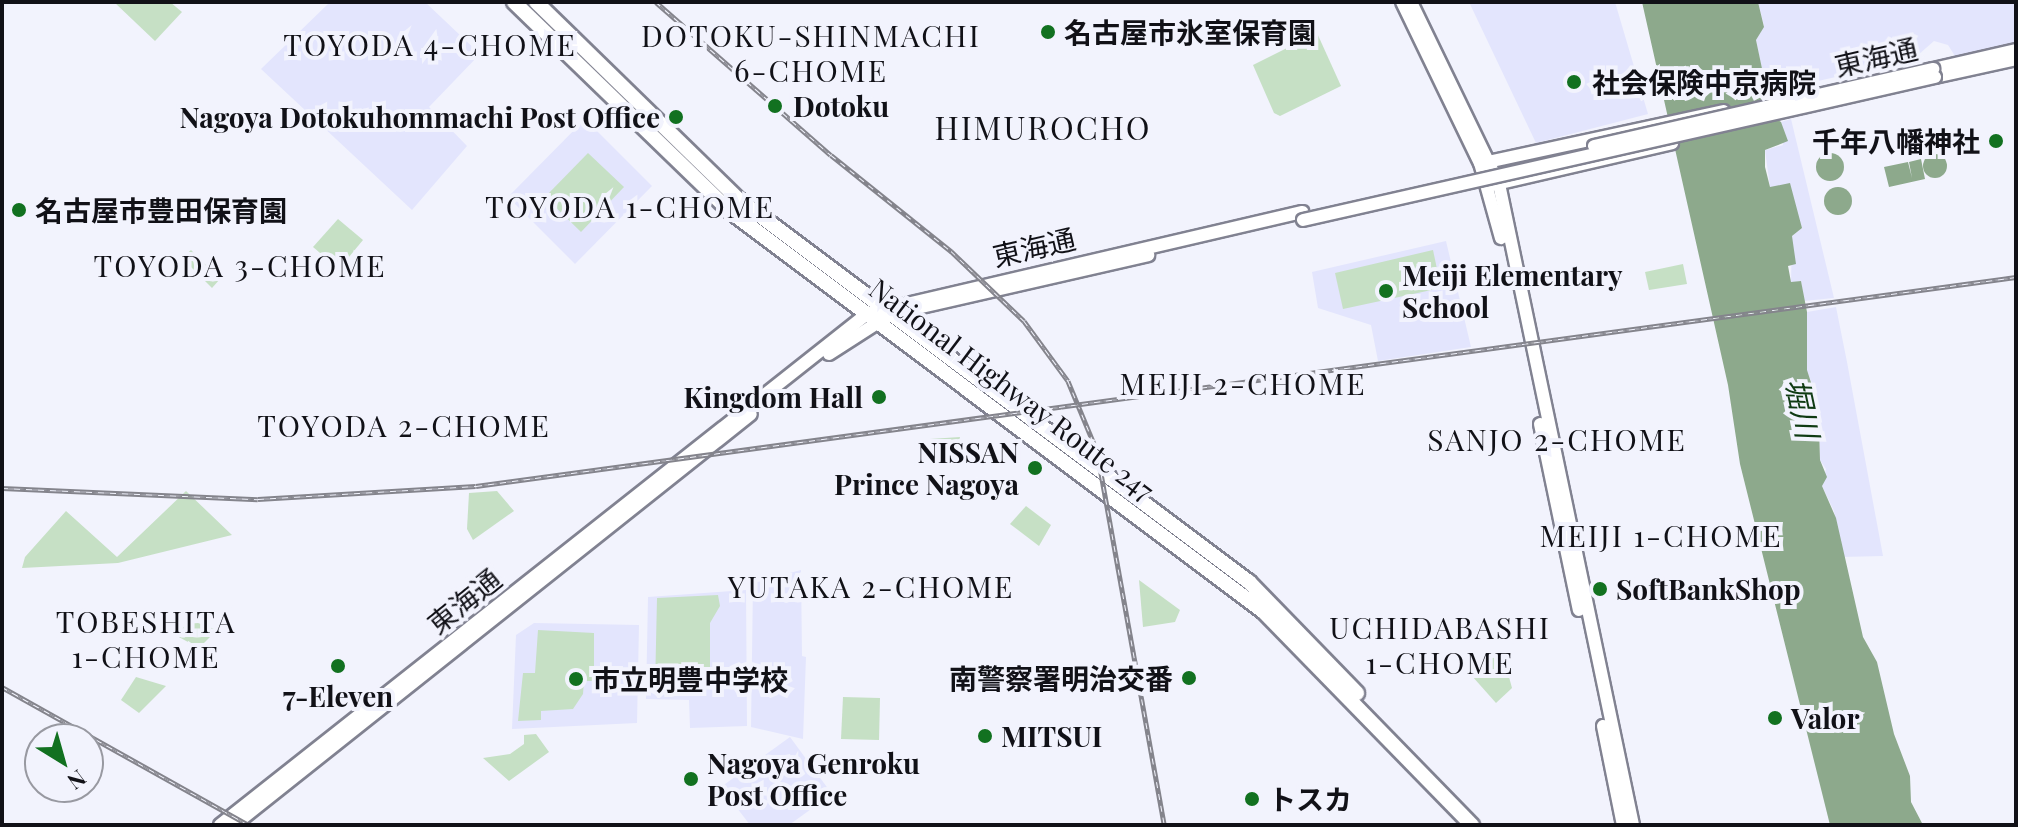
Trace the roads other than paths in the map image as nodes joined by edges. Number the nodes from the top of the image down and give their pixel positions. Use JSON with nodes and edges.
{"nodes":[{"id":1,"x":514,"y":2,"type":"edge"},
{"id":2,"x":536,"y":2,"type":"edge"},
{"id":3,"x":1402,"y":2,"type":"edge"},
{"id":4,"x":1411,"y":2,"type":"edge"},
{"id":5,"x":2016,"y":50,"type":"edge"},
{"id":6,"x":2016,"y":59,"type":"edge"},
{"id":7,"x":1934,"y":73,"type":"junction"},
{"id":8,"x":1770,"y":110,"type":"junction"},
{"id":9,"x":1485,"y":162,"type":"junction"},
{"id":10,"x":1494,"y":185,"type":"junction"},
{"id":11,"x":879,"y":313,"type":"junction"},
{"id":12,"x":1348,"y":690,"type":"junction"},
{"id":13,"x":220,"y":825,"type":"edge"},
{"id":14,"x":234,"y":825,"type":"edge"},
{"id":15,"x":1472,"y":825,"type":"edge"},
{"id":16,"x":1483,"y":825,"type":"edge"},
{"id":17,"x":1623,"y":825,"type":"edge"},
{"id":18,"x":1633,"y":825,"type":"edge"}],
"edges":[{"from":1,"to":11,"type":"highway","name":"National Highway Route 247"},
{"from":2,"to":11,"type":"highway","name":"National Highway Route 247"},
{"from":3,"to":9,"type":"main road"},
{"from":4,"to":9,"type":"main road"},
{"from":5,"to":7,"type":"main road","name":"東海通"},
{"from":6,"to":7,"type":"main road","name":"東海通"},
{"from":7,"to":8,"type":"main road","name":"東海通","bridge":true},
{"from":8,"to":9,"type":"main road","bridge":true},
{"from":8,"to":10,"type":"main road","bridge":true},
{"from":8,"to":11,"type":"main road","name":"東海通","bridge":true},
{"from":9,"to":10,"type":"main road"},
{"from":10,"to":17,"type":"main road"},
{"from":10,"to":18,"type":"main road"},
{"from":11,"to":12,"type":"highway","name":"National Highway Route 247"},
{"from":11,"to":13,"type":"main road","name":"東海通"},
{"from":11,"to":14,"type":"main road","name":"東海通"},
{"from":12,"to":15,"type":"highway","name":"National Highway Route 247"},
{"from":12,"to":16,"type":"highway","name":"National Highway Route 247"}]}
